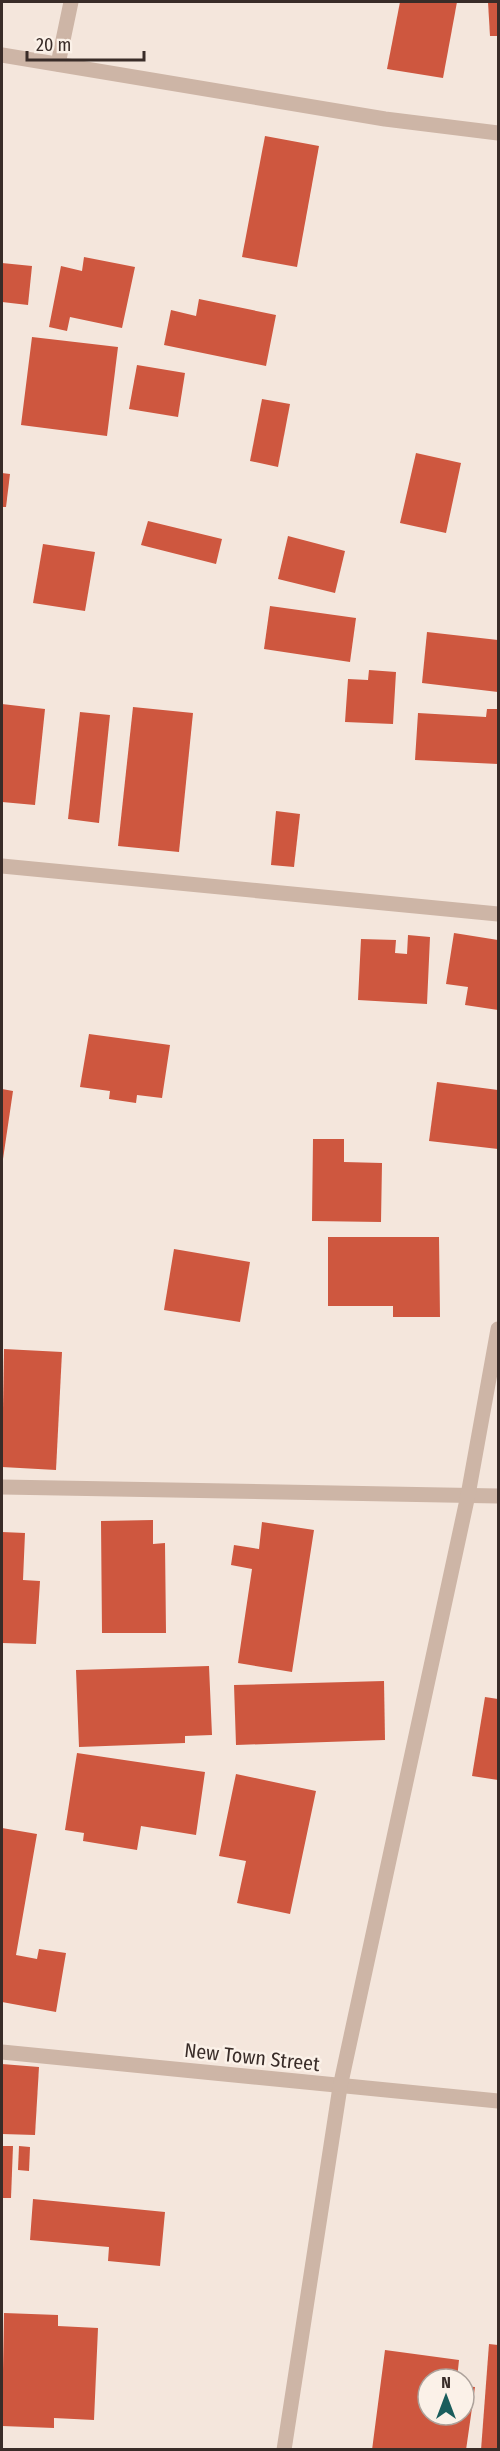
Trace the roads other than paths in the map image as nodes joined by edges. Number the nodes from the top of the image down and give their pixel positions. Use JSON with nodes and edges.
{"nodes":[{"id":1,"x":71,"y":2,"type":"edge"},
{"id":2,"x":2,"y":55,"type":"edge"},
{"id":3,"x":58,"y":64,"type":"junction"},
{"id":4,"x":498,"y":133,"type":"edge"},
{"id":5,"x":2,"y":866,"type":"edge"},
{"id":6,"x":498,"y":914,"type":"edge"},
{"id":7,"x":498,"y":1329,"type":"edge"},
{"id":8,"x":2,"y":1487,"type":"edge"},
{"id":9,"x":468,"y":1495,"type":"junction"},
{"id":10,"x":498,"y":1496,"type":"edge"},
{"id":11,"x":2,"y":2052,"type":"edge"},
{"id":12,"x":340,"y":2087,"type":"junction"},
{"id":13,"x":498,"y":2102,"type":"edge"},
{"id":14,"x":285,"y":2450,"type":"edge"}],
"edges":[{"from":1,"to":3,"type":"street"},
{"from":2,"to":3,"type":"street"},
{"from":3,"to":4,"type":"street"},
{"from":5,"to":6,"type":"street"},
{"from":7,"to":9,"type":"street"},
{"from":8,"to":9,"type":"street"},
{"from":9,"to":10,"type":"street"},
{"from":9,"to":12,"type":"street"},
{"from":11,"to":12,"type":"street","name":"New Town Street"},
{"from":12,"to":13,"type":"street","name":"New Town Street"},
{"from":12,"to":14,"type":"street"}]}
